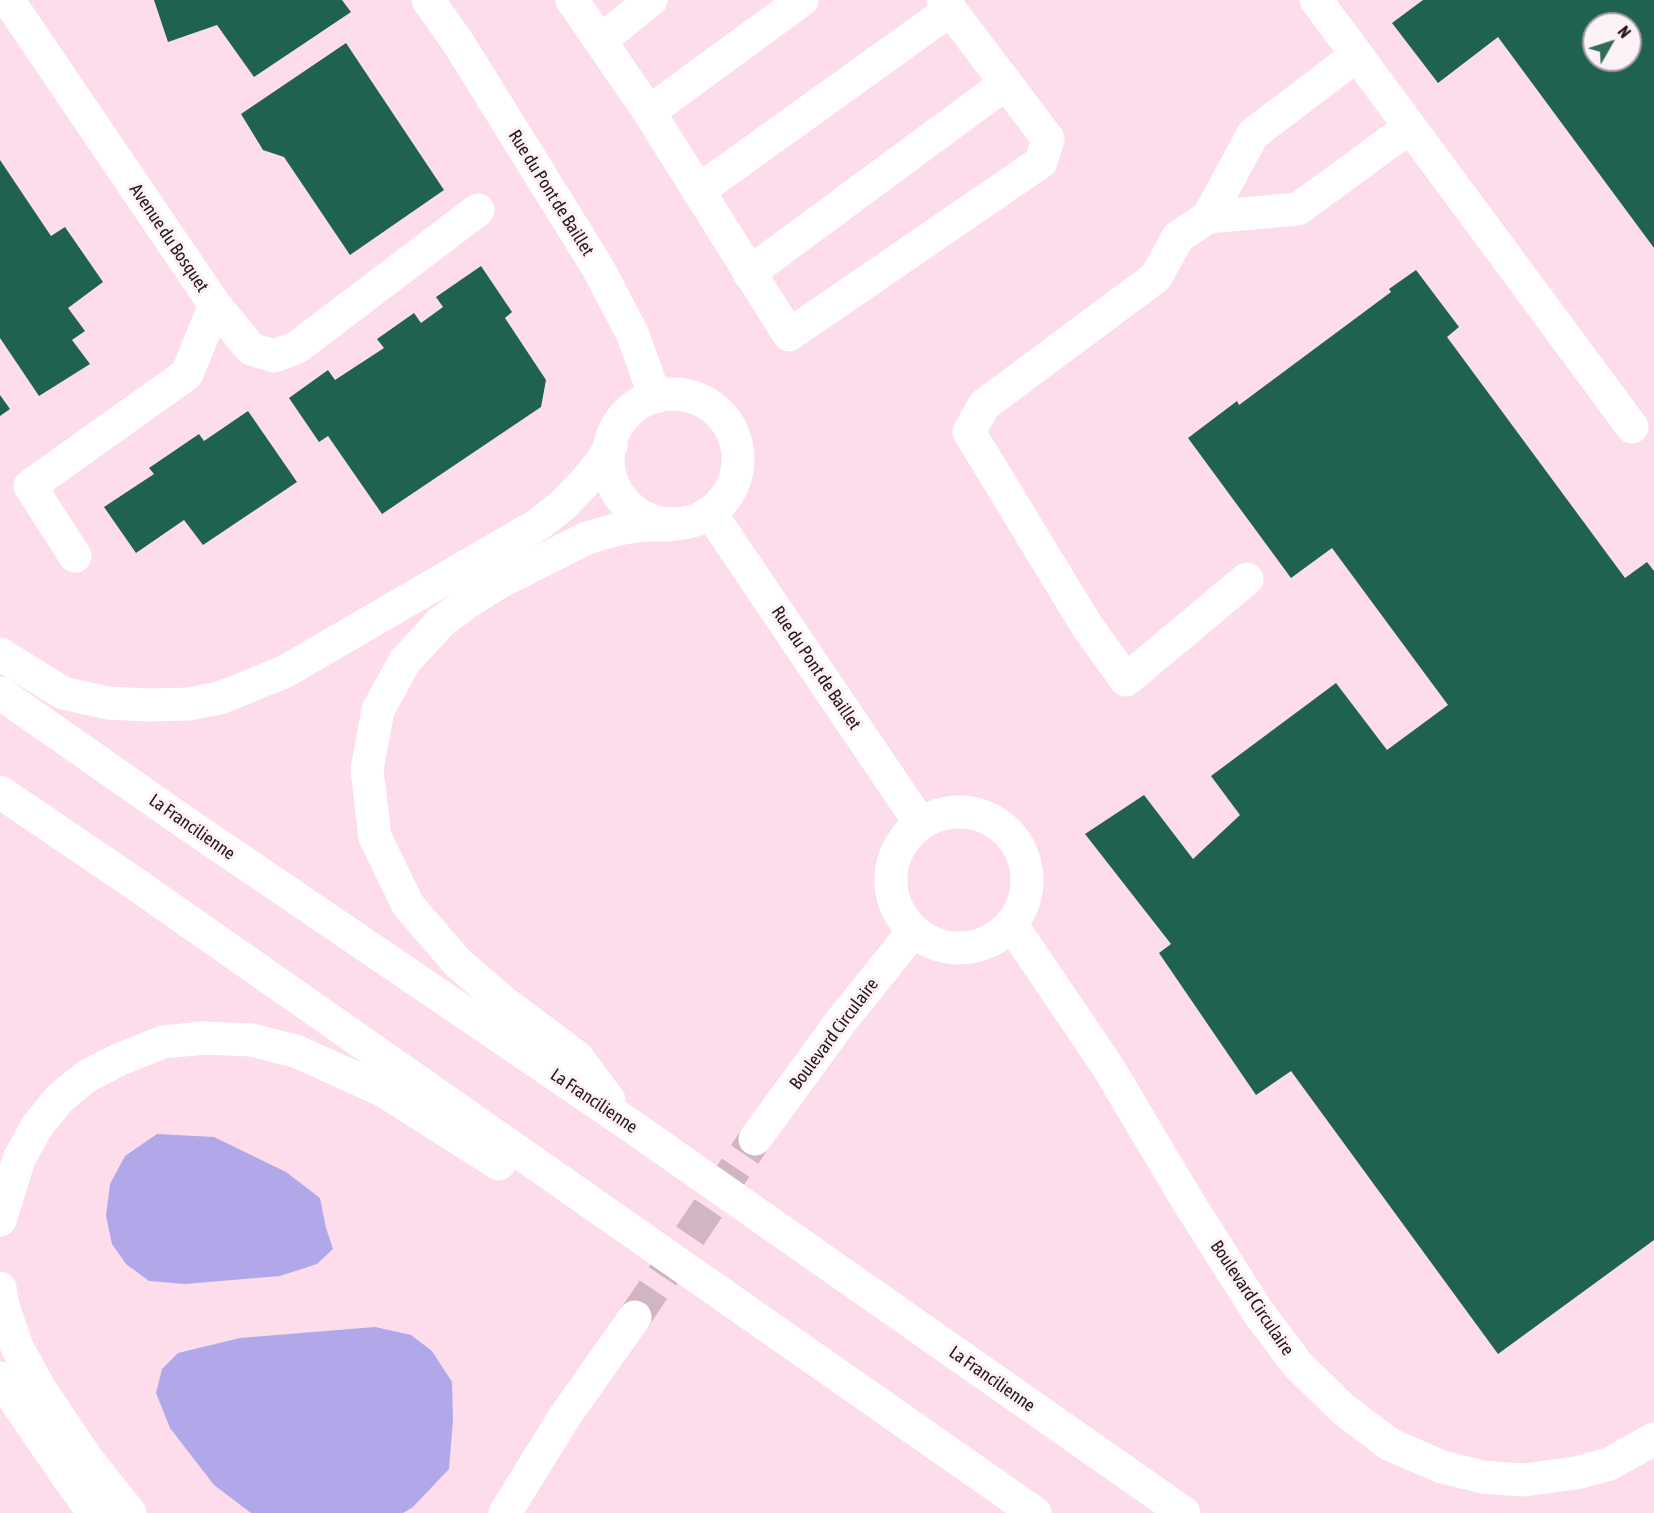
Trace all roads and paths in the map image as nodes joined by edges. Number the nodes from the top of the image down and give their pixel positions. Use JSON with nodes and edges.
{"nodes":[{"id":1,"x":8,"y":0,"type":"edge"},
{"id":2,"x":428,"y":0,"type":"edge"},
{"id":3,"x":572,"y":0,"type":"edge"},
{"id":4,"x":651,"y":0,"type":"edge"},
{"id":5,"x":802,"y":0,"type":"edge"},
{"id":6,"x":1316,"y":0,"type":"edge"},
{"id":7,"x":946,"y":5,"type":"edge"},
{"id":8,"x":600,"y":41,"type":"junction"},
{"id":9,"x":1357,"y":55,"type":"junction"},
{"id":10,"x":1005,"y":84,"type":"junction"},
{"id":11,"x":649,"y":112,"type":"junction"},
{"id":12,"x":1410,"y":127,"type":"junction"},
{"id":13,"x":698,"y":190,"type":"junction"},
{"id":14,"x":478,"y":210,"type":"dead end"},
{"id":15,"x":1208,"y":217,"type":"junction"},
{"id":16,"x":749,"y":273,"type":"junction"},
{"id":17,"x":215,"y":305,"type":"junction"},
{"id":18,"x":655,"y":397,"type":"junction"},
{"id":19,"x":1632,"y":427,"type":"dead end"},
{"id":20,"x":610,"y":446,"type":"junction"},
{"id":21,"x":711,"y":514,"type":"junction"},
{"id":22,"x":669,"y":525,"type":"junction"},
{"id":23,"x":75,"y":556,"type":"dead end"},
{"id":24,"x":1247,"y":579,"type":"dead end"},
{"id":25,"x":0,"y":654,"type":"edge"},
{"id":26,"x":0,"y":693,"type":"edge"},
{"id":27,"x":0,"y":792,"type":"edge"},
{"id":28,"x":920,"y":823,"type":"junction"},
{"id":29,"x":1011,"y":924,"type":"junction"},
{"id":30,"x":913,"y":930,"type":"junction"},
{"id":31,"x":627,"y":1123,"type":"junction"},
{"id":32,"x":755,"y":1139,"type":"tunnel mouth"},
{"id":33,"x":0,"y":1220,"type":"edge"},
{"id":34,"x":0,"y":1288,"type":"edge"},
{"id":35,"x":635,"y":1317,"type":"tunnel mouth"},
{"id":36,"x":0,"y":1378,"type":"edge"},
{"id":37,"x":566,"y":1416,"type":"junction"},
{"id":38,"x":1654,"y":1440,"type":"edge"},
{"id":39,"x":967,"y":1465,"type":"junction"},
{"id":40,"x":94,"y":1513,"type":"edge"},
{"id":41,"x":130,"y":1513,"type":"edge"},
{"id":42,"x":482,"y":1513,"type":"edge"},
{"id":43,"x":505,"y":1513,"type":"edge"},
{"id":44,"x":1035,"y":1513,"type":"edge"},
{"id":45,"x":1185,"y":1513,"type":"edge"}],
"edges":[{"from":1,"to":17,"type":"main road","name":"Avenue du Bosquet"},
{"from":2,"to":18,"type":"main road","name":"Rue du Pont de Baillet"},
{"from":3,"to":8,"type":"main road"},
{"from":4,"to":8,"type":"main road"},
{"from":5,"to":11,"type":"main road"},
{"from":6,"to":9,"type":"main road"},
{"from":7,"to":10,"type":"main road"},
{"from":7,"to":13,"type":"main road"},
{"from":8,"to":11,"type":"main road"},
{"from":9,"to":12,"type":"main road"},
{"from":9,"to":15,"type":"main road"},
{"from":10,"to":16,"type":"main road"},
{"from":10,"to":16,"type":"main road"},
{"from":11,"to":13,"type":"main road"},
{"from":12,"to":15,"type":"main road"},
{"from":12,"to":19,"type":"main road"},
{"from":13,"to":16,"type":"main road"},
{"from":14,"to":17,"type":"main road"},
{"from":15,"to":24,"type":"main road"},
{"from":17,"to":23,"type":"main road","name":"Avenue du Bosquet"},
{"from":18,"to":20,"type":"main road"},
{"from":18,"to":21,"type":"main road"},
{"from":20,"to":22,"type":"main road"},
{"from":20,"to":25,"type":"main road"},
{"from":21,"to":22,"type":"main road"},
{"from":21,"to":28,"type":"main road","name":"Rue du Pont de Baillet"},
{"from":22,"to":31,"type":"main road"},
{"from":26,"to":31,"type":"main road","name":"La Francilienne"},
{"from":27,"to":39,"type":"main road"},
{"from":28,"to":29,"type":"main road"},
{"from":28,"to":30,"type":"main road"},
{"from":29,"to":30,"type":"main road"},
{"from":29,"to":38,"type":"main road","name":"Boulevard Circulaire"},
{"from":30,"to":32,"type":"main road","name":"Boulevard Circulaire"},
{"from":31,"to":45,"type":"main road","name":"La Francilienne"},
{"from":33,"to":39,"type":"main road"},
{"from":34,"to":41,"type":"main road"},
{"from":35,"to":37,"type":"main road"},
{"from":36,"to":40,"type":"main road"},
{"from":37,"to":42,"type":"main road"},
{"from":37,"to":43,"type":"main road"},
{"from":39,"to":44,"type":"main road"}]}
